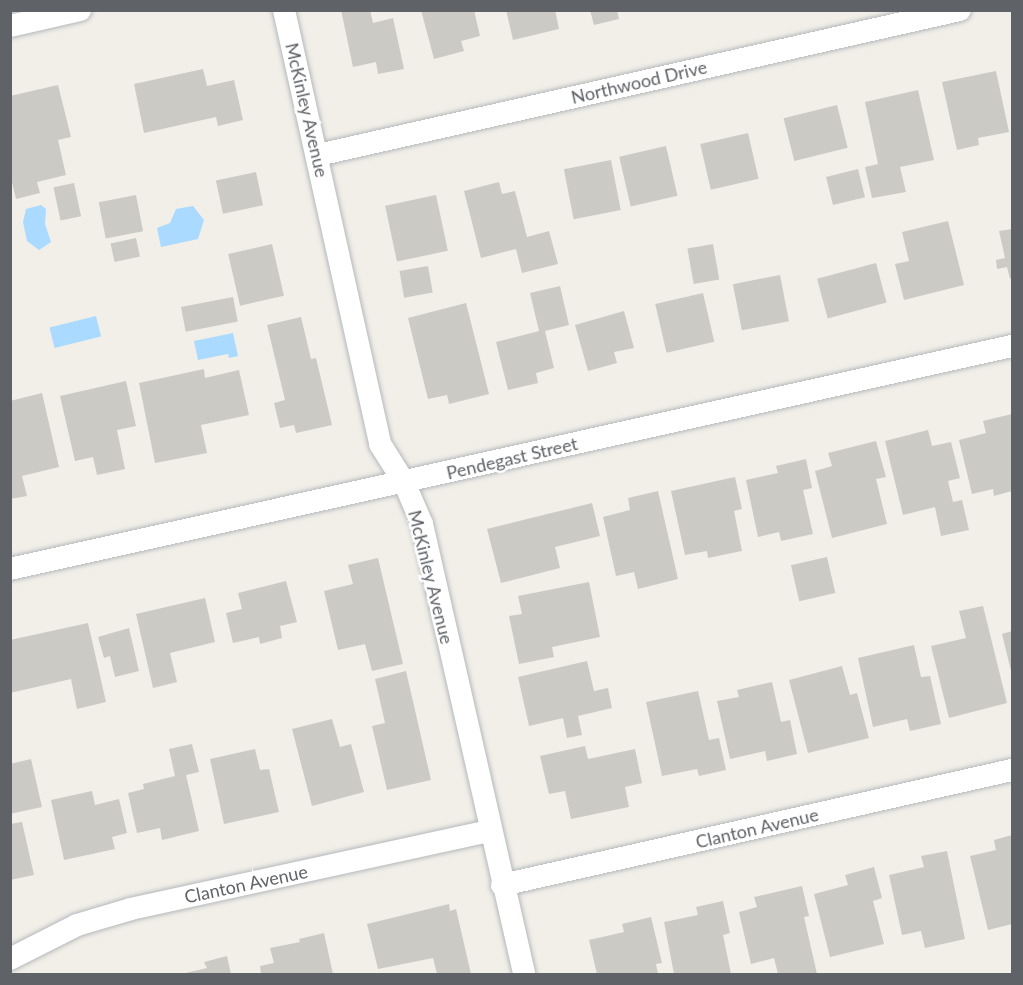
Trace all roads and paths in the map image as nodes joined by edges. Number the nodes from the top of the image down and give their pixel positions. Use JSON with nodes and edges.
{"nodes":[{"id":1,"x":80,"y":10,"type":"edge"},
{"id":2,"x":284,"y":10,"type":"edge"},
{"id":3,"x":960,"y":10,"type":"edge"},
{"id":4,"x":10,"y":26,"type":"edge"},
{"id":5,"x":318,"y":154,"type":"junction"},
{"id":6,"x":1012,"y":346,"type":"edge"},
{"id":7,"x":404,"y":482,"type":"junction"},
{"id":8,"x":10,"y":568,"type":"edge"},
{"id":9,"x":1012,"y":770,"type":"edge"},
{"id":10,"x":489,"y":831,"type":"junction"},
{"id":11,"x":502,"y":885,"type":"junction"},
{"id":12,"x":10,"y":959,"type":"edge"},
{"id":13,"x":524,"y":975,"type":"edge"}],
"edges":[{"from":1,"to":4,"type":"street"},
{"from":2,"to":5,"type":"street","name":"McKinley Avenue"},
{"from":3,"to":5,"type":"street","name":"Northwood Drive"},
{"from":5,"to":7,"type":"street","name":"McKinley Avenue"},
{"from":6,"to":7,"type":"street","name":"Pendegast Street"},
{"from":7,"to":8,"type":"street","name":"Pendegast Street"},
{"from":7,"to":10,"type":"street","name":"McKinley Avenue"},
{"from":9,"to":11,"type":"street","name":"Clanton Avenue"},
{"from":10,"to":11,"type":"street","name":"McKinley Avenue"},
{"from":10,"to":12,"type":"street","name":"Clanton Avenue"},
{"from":11,"to":13,"type":"street","name":"McKinley Avenue"}]}
